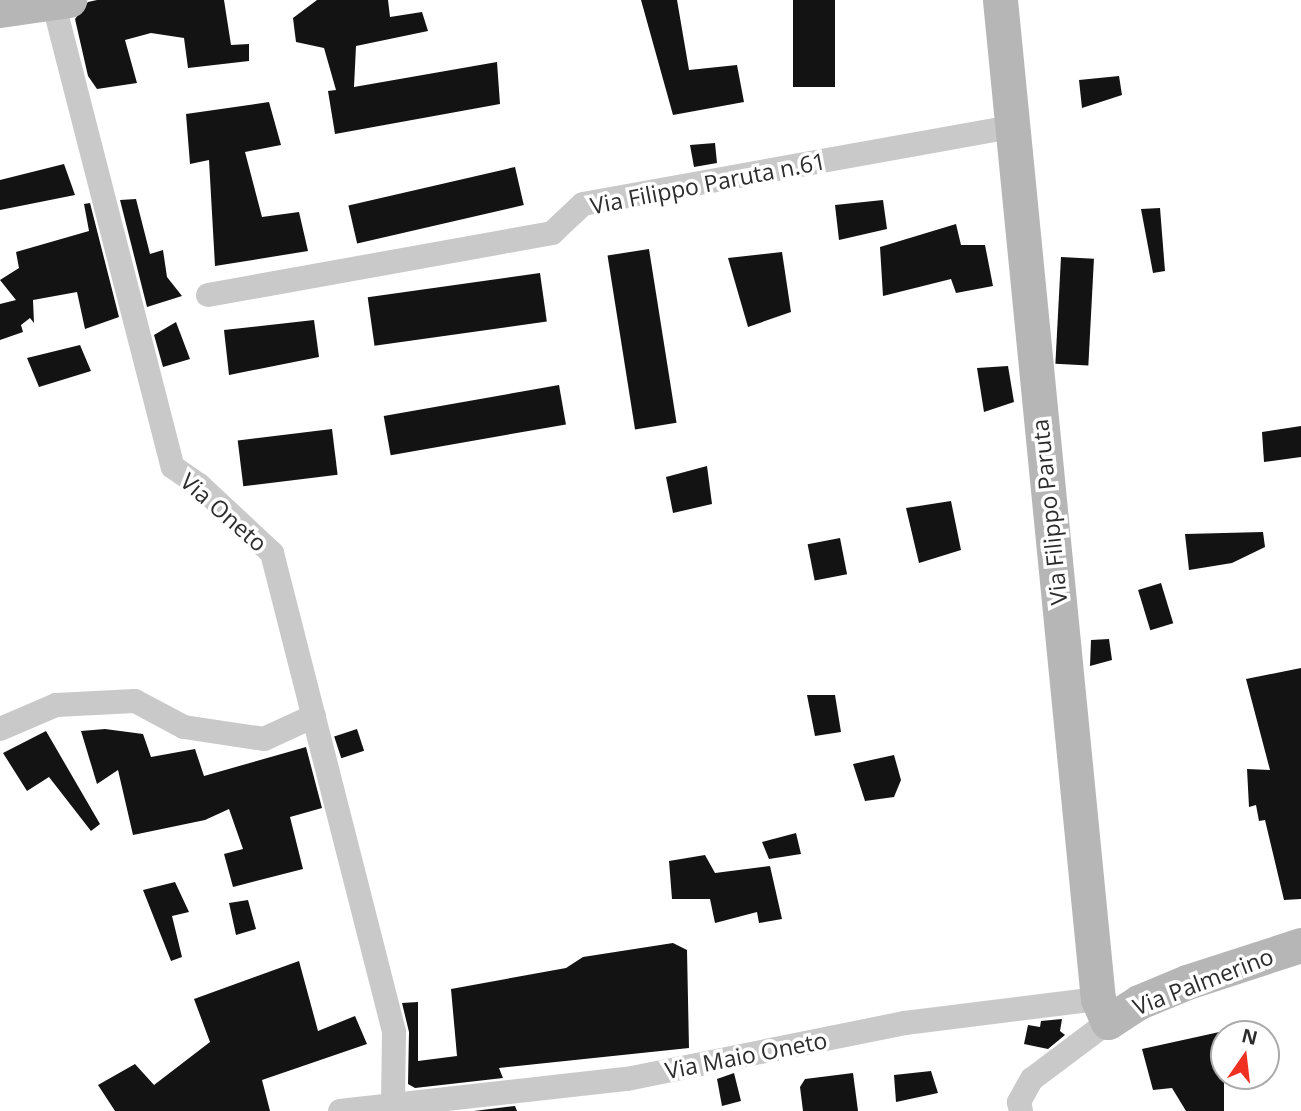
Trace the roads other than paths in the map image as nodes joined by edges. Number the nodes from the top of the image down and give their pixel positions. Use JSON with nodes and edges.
{"nodes":[{"id":1,"x":1000,"y":0,"type":"edge"},
{"id":2,"x":62,"y":2,"type":"edge"},
{"id":3,"x":0,"y":10,"type":"edge"},
{"id":4,"x":1011,"y":127,"type":"junction"},
{"id":5,"x":208,"y":295,"type":"dead end"},
{"id":6,"x":314,"y":716,"type":"junction"},
{"id":7,"x":0,"y":729,"type":"edge"},
{"id":8,"x":1301,"y":945,"type":"edge"},
{"id":9,"x":1103,"y":1010,"type":"junction"},
{"id":10,"x":393,"y":1104,"type":"junction"},
{"id":11,"x":340,"y":1111,"type":"edge"},
{"id":12,"x":1021,"y":1111,"type":"edge"}],
"edges":[{"from":1,"to":4,"type":"street","name":"Via Filippo Paruta"},
{"from":2,"to":3,"type":"street"},
{"from":2,"to":6,"type":"street","name":"Via Oneto"},
{"from":4,"to":5,"type":"street","name":"Via Filippo Paruta n.61"},
{"from":4,"to":9,"type":"street","name":"Via Filippo Paruta"},
{"from":6,"to":7,"type":"street"},
{"from":6,"to":10,"type":"street","name":"Via Oneto"},
{"from":8,"to":9,"type":"street","name":"Via Palmerino"},
{"from":9,"to":10,"type":"street","name":"Via Maio Oneto"},
{"from":9,"to":12,"type":"street"},
{"from":10,"to":11,"type":"street","name":"Via Maio Oneto"}]}
